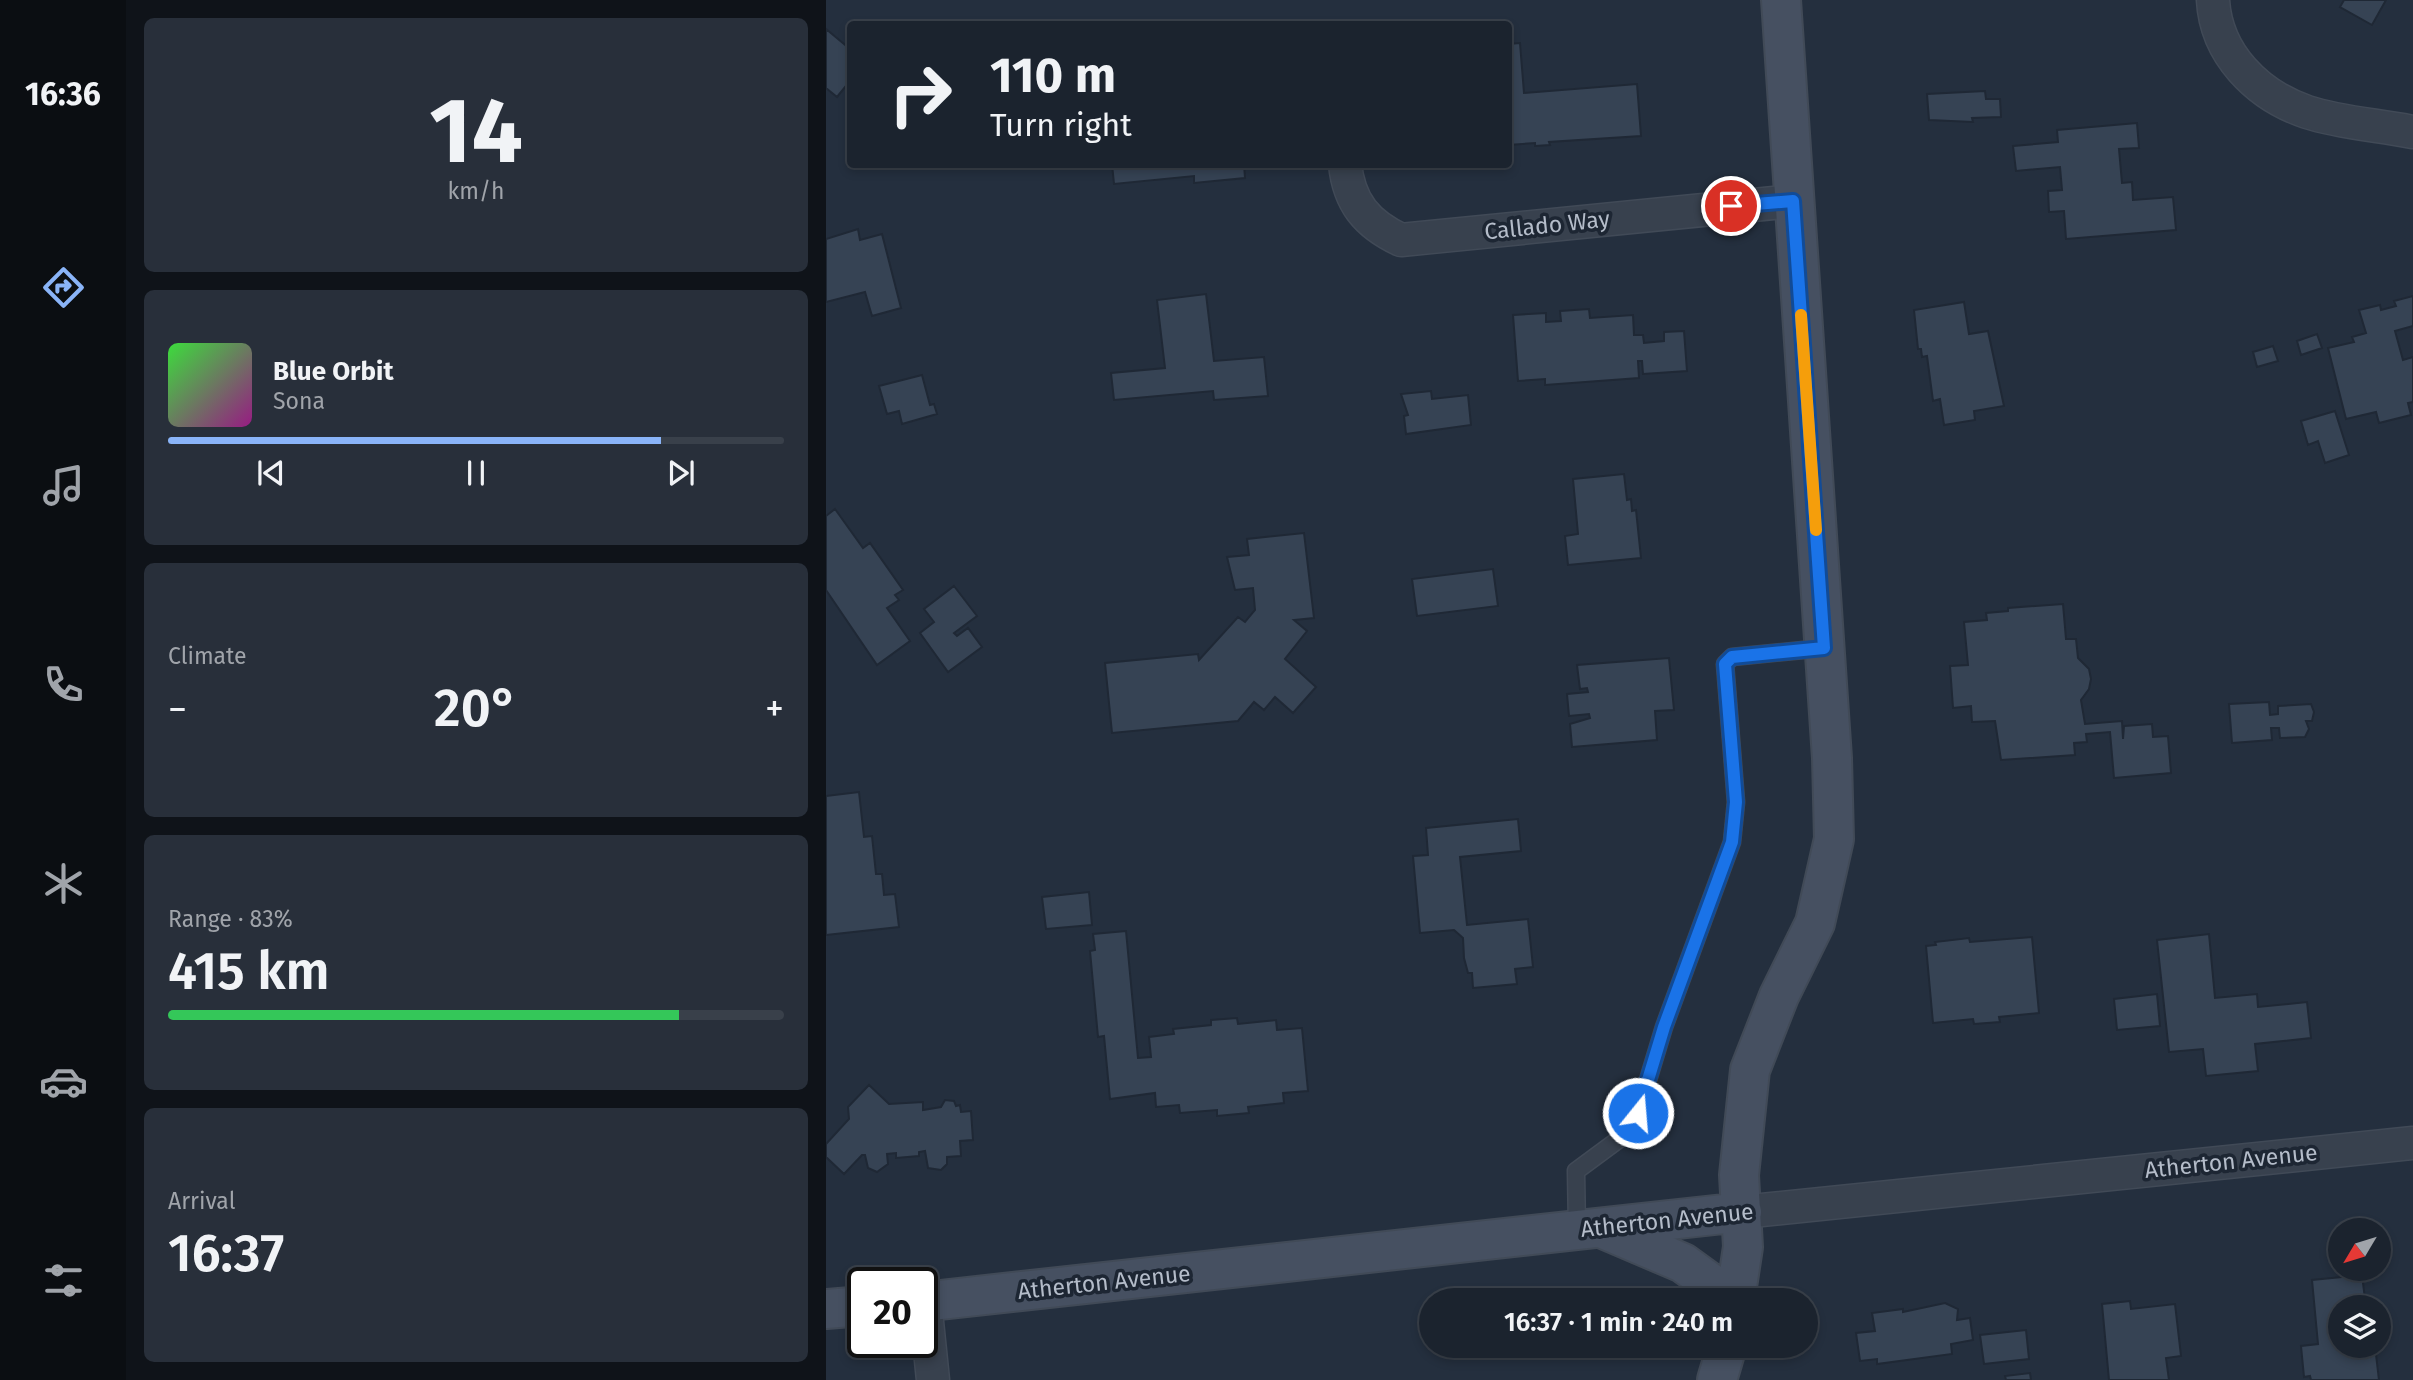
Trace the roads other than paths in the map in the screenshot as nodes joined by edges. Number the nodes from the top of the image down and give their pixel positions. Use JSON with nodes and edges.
{"nodes":[{"id":1,"x":1781,"y":0,"type":"edge"},
{"id":2,"x":2213,"y":0,"type":"edge"},
{"id":3,"x":2413,"y":132,"type":"edge"},
{"id":4,"x":1345,"y":168,"type":"edge"},
{"id":5,"x":1793,"y":201,"type":"junction"},
{"id":6,"x":1824,"y":648,"type":"junction"},
{"id":7,"x":2413,"y":1143,"type":"edge"},
{"id":8,"x":1742,"y":1212,"type":"junction"},
{"id":9,"x":1588,"y":1228,"type":"junction"},
{"id":10,"x":1718,"y":1288,"type":"edge"},
{"id":11,"x":1737,"y":1288,"type":"edge"},
{"id":12,"x":938,"y":1300,"type":"edge"},
{"id":13,"x":847,"y":1307,"type":"edge"},
{"id":14,"x":826,"y":1309,"type":"edge"},
{"id":15,"x":930,"y":1358,"type":"edge"},
{"id":16,"x":1723,"y":1358,"type":"edge"},
{"id":17,"x":933,"y":1380,"type":"edge"},
{"id":18,"x":1717,"y":1380,"type":"edge"}],
"edges":[{"from":1,"to":5,"type":"main road"},
{"from":2,"to":3,"type":"street"},
{"from":4,"to":5,"type":"street","name":"Callado Way"},
{"from":5,"to":6,"type":"main road"},
{"from":6,"to":8,"type":"main road"},
{"from":6,"to":9,"type":"lane"},
{"from":7,"to":8,"type":"street","name":"Atherton Avenue"},
{"from":8,"to":9,"type":"main road","name":"Atherton Avenue"},
{"from":8,"to":11,"type":"main road"},
{"from":9,"to":10,"type":"main road"},
{"from":9,"to":12,"type":"main road","name":"Atherton Avenue"},
{"from":13,"to":14,"type":"main road"},
{"from":15,"to":17,"type":"street"},
{"from":16,"to":18,"type":"main road"}]}
